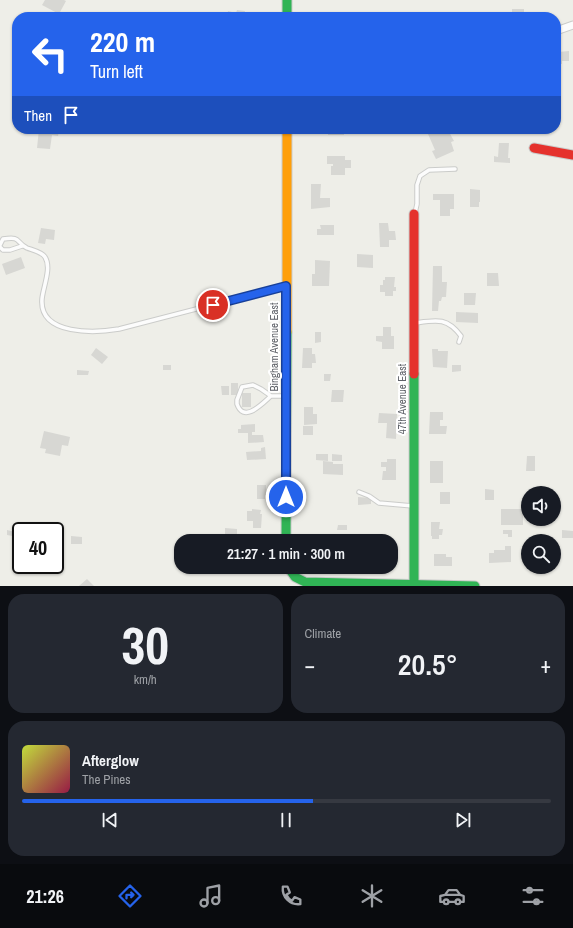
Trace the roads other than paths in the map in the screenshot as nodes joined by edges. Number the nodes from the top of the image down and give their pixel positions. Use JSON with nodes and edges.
{"nodes":[{"id":1,"x":287,"y":0,"type":"edge"},
{"id":2,"x":287,"y":12,"type":"edge"},
{"id":3,"x":573,"y":25,"type":"edge"},
{"id":4,"x":561,"y":29,"type":"edge"},
{"id":5,"x":287,"y":134,"type":"edge"},
{"id":6,"x":534,"y":148,"type":"dead end"},
{"id":7,"x":573,"y":155,"type":"edge"},
{"id":8,"x":455,"y":169,"type":"dead end"},
{"id":9,"x":414,"y":214,"type":"joint"},
{"id":10,"x":0,"y":246,"type":"edge"},
{"id":11,"x":22,"y":246,"type":"junction"},
{"id":12,"x":286,"y":286,"type":"junction"},
{"id":13,"x":414,"y":323,"type":"junction"},
{"id":14,"x":459,"y":342,"type":"dead end"},
{"id":15,"x":271,"y":396,"type":"junction"},
{"id":16,"x":286,"y":396,"type":"junction"},
{"id":17,"x":359,"y":492,"type":"dead end"},
{"id":18,"x":414,"y":506,"type":"junction"},
{"id":19,"x":286,"y":534,"type":"edge"},
{"id":20,"x":292,"y":574,"type":"edge"},
{"id":21,"x":414,"y":584,"type":"junction"},
{"id":22,"x":476,"y":586,"type":"edge"}],
"edges":[{"from":1,"to":2,"type":"street"},
{"from":3,"to":4,"type":"street"},
{"from":5,"to":12,"type":"street","name":"Bingham Avenue East"},
{"from":6,"to":7,"type":"street"},
{"from":8,"to":9,"type":"lane"},
{"from":9,"to":13,"type":"street","name":"47th Avenue East"},
{"from":10,"to":11,"type":"lane"},
{"from":10,"to":11,"type":"lane"},
{"from":11,"to":12,"type":"lane"},
{"from":12,"to":16,"type":"street","name":"Bingham Avenue East"},
{"from":13,"to":14,"type":"lane"},
{"from":13,"to":18,"type":"street","name":"47th Avenue East"},
{"from":15,"to":15,"type":"lane"},
{"from":15,"to":16,"type":"lane"},
{"from":16,"to":19,"type":"street","name":"Bingham Avenue East"},
{"from":17,"to":18,"type":"lane"},
{"from":18,"to":21,"type":"street","name":"47th Avenue East"},
{"from":20,"to":21,"type":"street"},
{"from":21,"to":22,"type":"street"}]}
